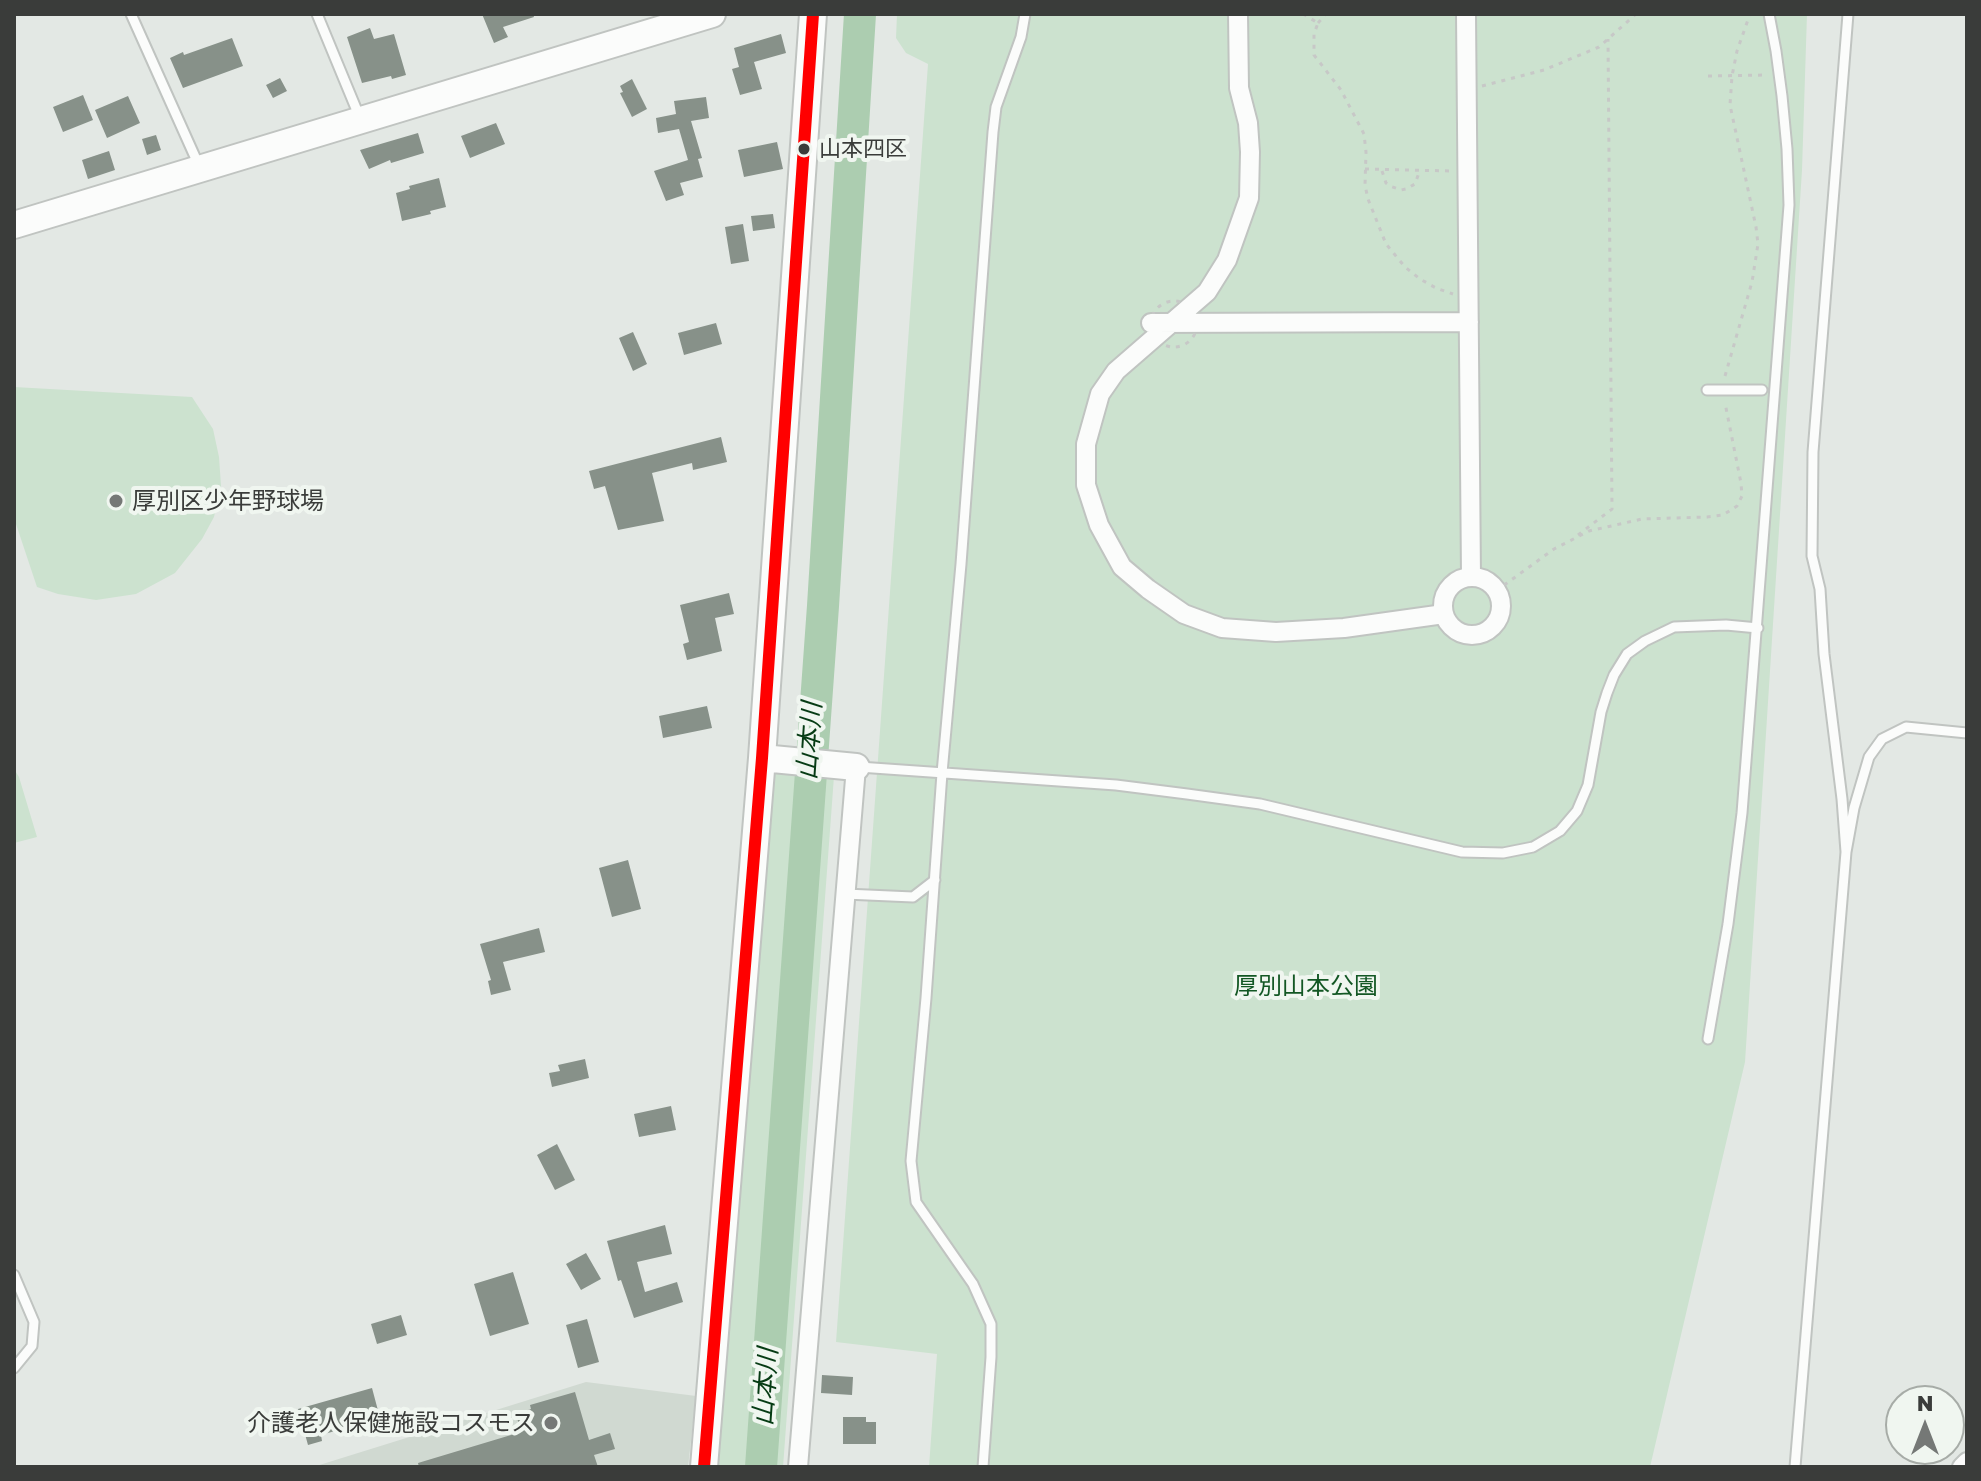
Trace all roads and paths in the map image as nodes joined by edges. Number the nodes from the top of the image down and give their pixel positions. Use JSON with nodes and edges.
{"nodes":[{"id":1,"x":131,"y":14,"type":"edge"},
{"id":2,"x":317,"y":14,"type":"edge"},
{"id":3,"x":712,"y":14,"type":"edge"},
{"id":4,"x":813,"y":14,"type":"edge"},
{"id":5,"x":1025,"y":14,"type":"edge"},
{"id":6,"x":1238,"y":14,"type":"edge"},
{"id":7,"x":1303,"y":14,"type":"edge"},
{"id":8,"x":1326,"y":14,"type":"edge"},
{"id":9,"x":1466,"y":14,"type":"edge"},
{"id":10,"x":1636,"y":14,"type":"edge"},
{"id":11,"x":1750,"y":14,"type":"edge"},
{"id":12,"x":1769,"y":14,"type":"edge"},
{"id":13,"x":1848,"y":14,"type":"edge"},
{"id":14,"x":1318,"y":23,"type":"junction"},
{"id":15,"x":1608,"y":39,"type":"junction"},
{"id":16,"x":1779,"y":73,"type":"junction"},
{"id":17,"x":1708,"y":76,"type":"dead end"},
{"id":18,"x":1732,"y":76,"type":"junction"},
{"id":19,"x":1467,"y":89,"type":"junction"},
{"id":20,"x":362,"y":121,"type":"junction"},
{"id":21,"x":201,"y":168,"type":"junction"},
{"id":22,"x":1365,"y":169,"type":"junction"},
{"id":23,"x":1381,"y":169,"type":"junction"},
{"id":24,"x":1420,"y":170,"type":"junction"},
{"id":25,"x":1467,"y":171,"type":"junction"},
{"id":26,"x":14,"y":225,"type":"edge"},
{"id":27,"x":1468,"y":297,"type":"junction"},
{"id":28,"x":1469,"y":322,"type":"junction"},
{"id":29,"x":1151,"y":323,"type":"dead end"},
{"id":30,"x":1171,"y":324,"type":"junction"},
{"id":31,"x":1707,"y":390,"type":"dead end"},
{"id":32,"x":1724,"y":390,"type":"junction"},
{"id":33,"x":1762,"y":390,"type":"dead end"},
{"id":34,"x":1571,"y":540,"type":"junction"},
{"id":35,"x":1471,"y":577,"type":"junction"},
{"id":36,"x":1496,"y":591,"type":"junction"},
{"id":37,"x":1444,"y":614,"type":"junction"},
{"id":38,"x":1758,"y":628,"type":"junction"},
{"id":39,"x":1967,"y":733,"type":"edge"},
{"id":40,"x":762,"y":758,"type":"junction"},
{"id":41,"x":848,"y":766,"type":"junction"},
{"id":42,"x":942,"y":773,"type":"junction"},
{"id":43,"x":1846,"y":852,"type":"junction"},
{"id":44,"x":935,"y":880,"type":"junction"},
{"id":45,"x":845,"y":894,"type":"junction"},
{"id":46,"x":1708,"y":1039,"type":"dead end"},
{"id":47,"x":14,"y":1275,"type":"edge"},
{"id":48,"x":14,"y":1368,"type":"edge"},
{"id":49,"x":1967,"y":1462,"type":"edge"},
{"id":50,"x":704,"y":1467,"type":"edge"},
{"id":51,"x":798,"y":1467,"type":"edge"},
{"id":52,"x":983,"y":1467,"type":"edge"},
{"id":53,"x":1795,"y":1467,"type":"edge"},
{"id":54,"x":1962,"y":1467,"type":"edge"}],
"edges":[{"from":1,"to":21,"type":"lane"},
{"from":2,"to":20,"type":"lane"},
{"from":3,"to":20,"type":"street"},
{"from":4,"to":40,"type":"street"},
{"from":5,"to":42,"type":"lane"},
{"from":6,"to":30,"type":"street"},
{"from":7,"to":14,"type":"path"},
{"from":8,"to":14,"type":"path"},
{"from":9,"to":19,"type":"street"},
{"from":10,"to":15,"type":"path"},
{"from":11,"to":18,"type":"path"},
{"from":12,"to":16,"type":"lane"},
{"from":13,"to":43,"type":"lane"},
{"from":14,"to":22,"type":"path"},
{"from":15,"to":19,"type":"path"},
{"from":15,"to":34,"type":"path"},
{"from":16,"to":18,"type":"path"},
{"from":16,"to":38,"type":"lane"},
{"from":17,"to":18,"type":"path"},
{"from":18,"to":32,"type":"path"},
{"from":19,"to":25,"type":"street"},
{"from":20,"to":21,"type":"street"},
{"from":21,"to":26,"type":"street"},
{"from":22,"to":23,"type":"path"},
{"from":22,"to":27,"type":"path"},
{"from":23,"to":24,"type":"path"},
{"from":23,"to":24,"type":"path"},
{"from":24,"to":25,"type":"path"},
{"from":25,"to":27,"type":"street"},
{"from":27,"to":28,"type":"street"},
{"from":28,"to":30,"type":"street"},
{"from":28,"to":35,"type":"street"},
{"from":29,"to":30,"type":"street"},
{"from":30,"to":37,"type":"street"},
{"from":31,"to":32,"type":"lane"},
{"from":32,"to":33,"type":"lane"},
{"from":32,"to":34,"type":"path"},
{"from":34,"to":36,"type":"path"},
{"from":35,"to":36,"type":"street"},
{"from":35,"to":37,"type":"street"},
{"from":36,"to":37,"type":"street"},
{"from":38,"to":42,"type":"lane"},
{"from":38,"to":46,"type":"lane"},
{"from":39,"to":43,"type":"lane"},
{"from":40,"to":41,"type":"street"},
{"from":40,"to":50,"type":"street"},
{"from":41,"to":42,"type":"lane"},
{"from":41,"to":45,"type":"street"},
{"from":42,"to":44,"type":"lane"},
{"from":43,"to":53,"type":"lane"},
{"from":44,"to":45,"type":"lane"},
{"from":44,"to":52,"type":"lane"},
{"from":45,"to":51,"type":"street"},
{"from":47,"to":48,"type":"lane"},
{"from":49,"to":54,"type":"street"}]}
